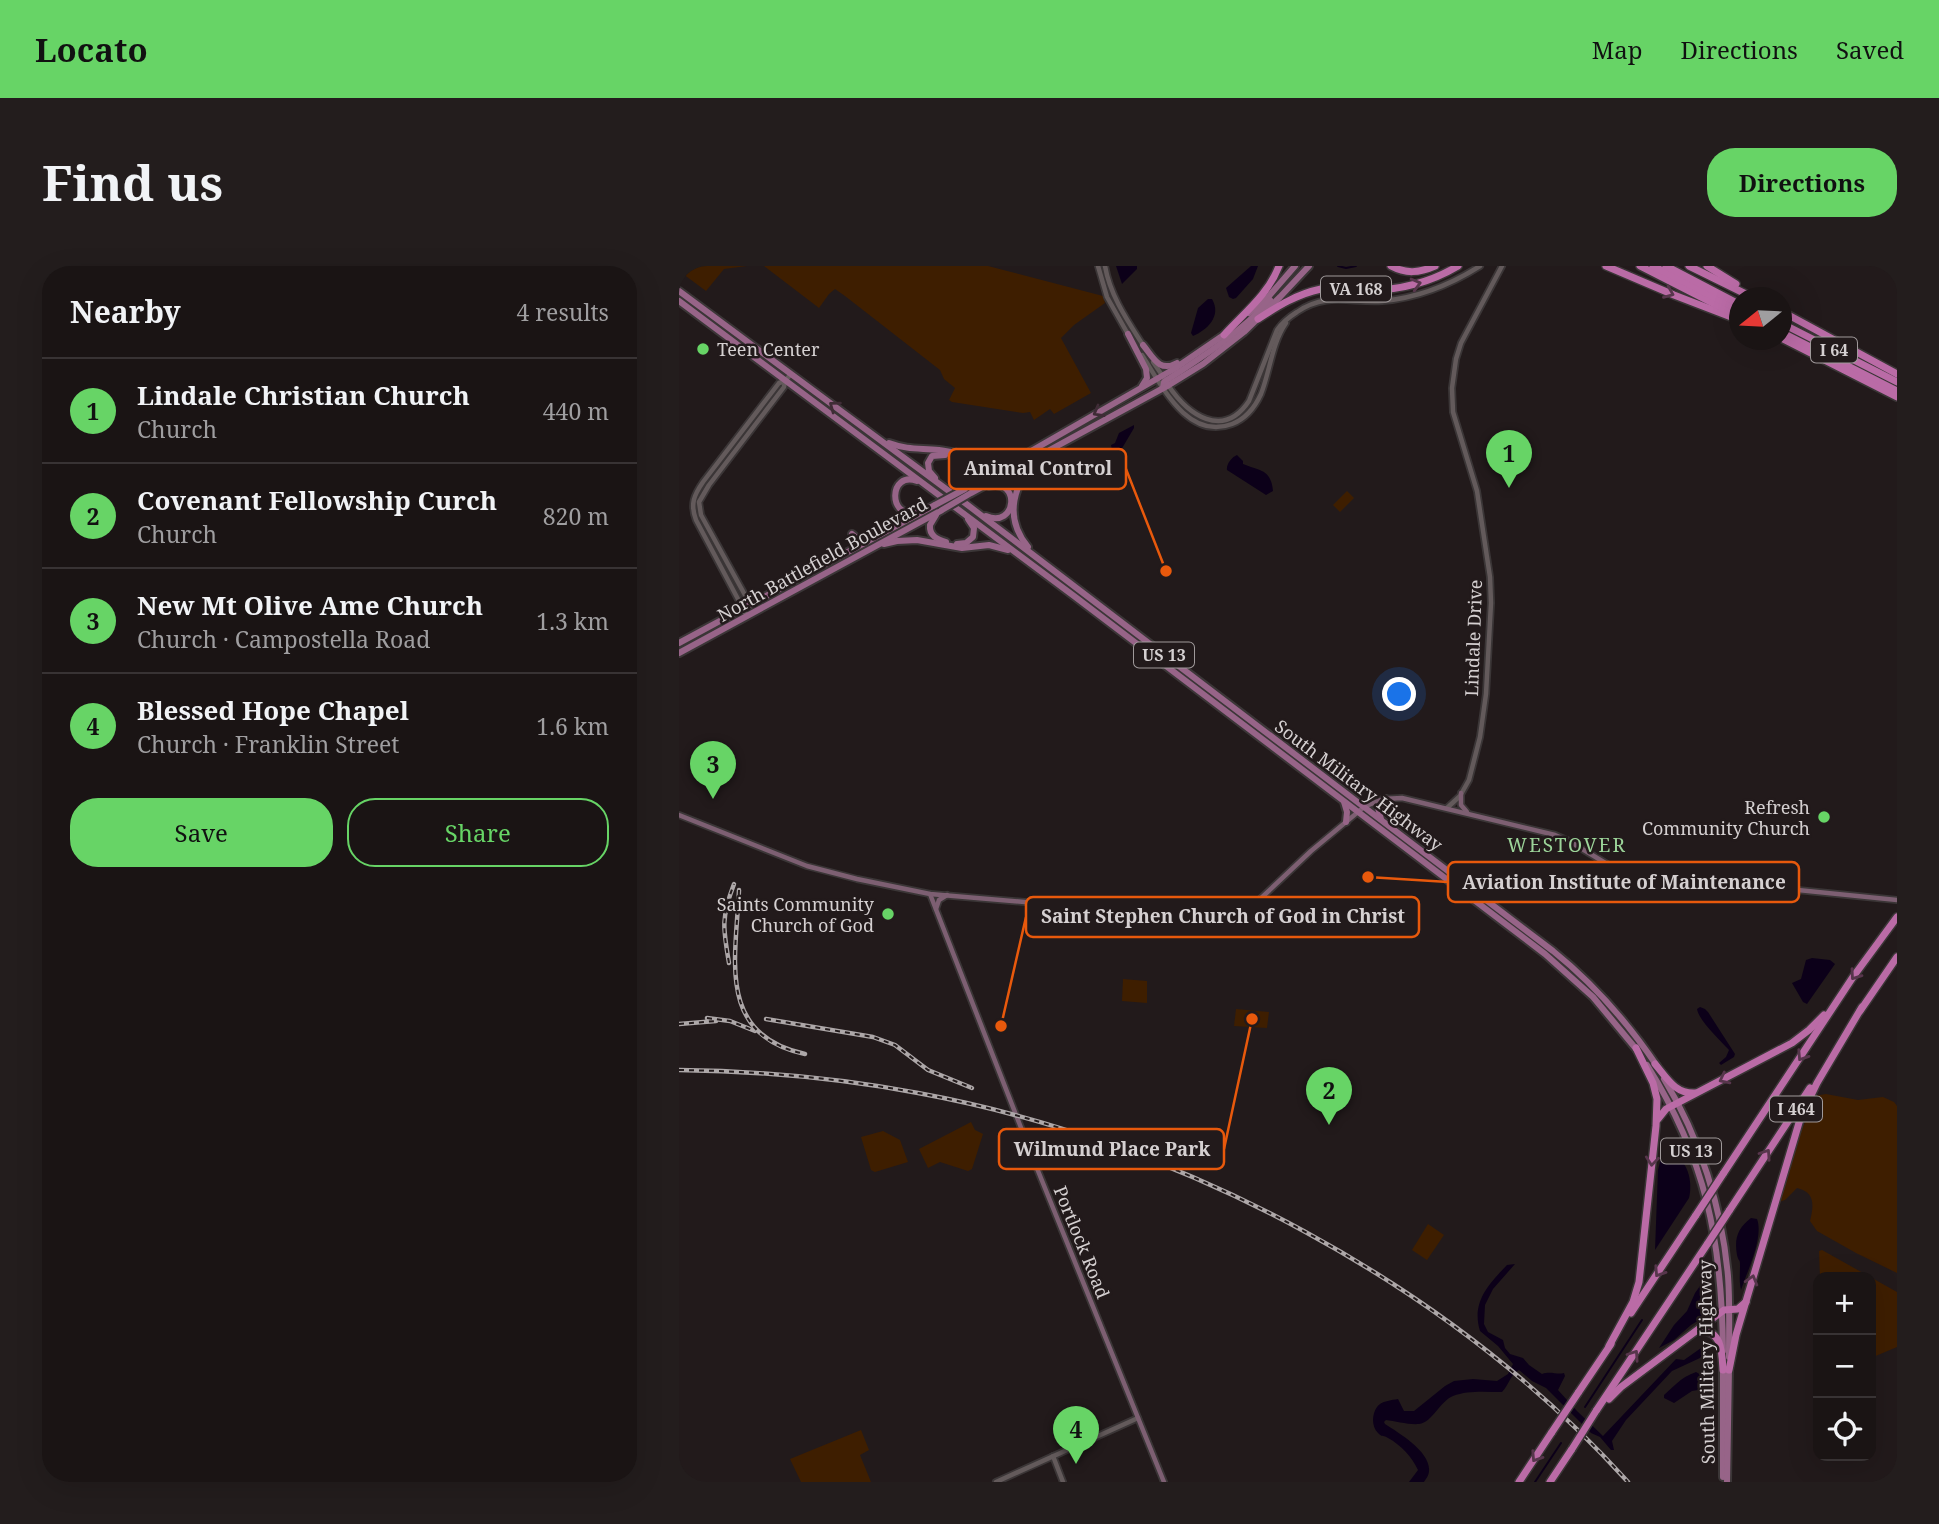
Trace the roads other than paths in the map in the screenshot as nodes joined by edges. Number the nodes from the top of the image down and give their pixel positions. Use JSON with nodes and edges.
{"nodes":[{"id":1,"x":1098,"y":266,"type":"edge"},
{"id":2,"x":1105,"y":266,"type":"edge"},
{"id":3,"x":1279,"y":266,"type":"edge"},
{"id":4,"x":1295,"y":266,"type":"edge"},
{"id":5,"x":1309,"y":266,"type":"edge"},
{"id":6,"x":1391,"y":266,"type":"edge"},
{"id":7,"x":1435,"y":266,"type":"edge"},
{"id":8,"x":1458,"y":266,"type":"edge"},
{"id":9,"x":1480,"y":266,"type":"edge"},
{"id":10,"x":1502,"y":266,"type":"edge"},
{"id":11,"x":1640,"y":266,"type":"edge"},
{"id":12,"x":1653,"y":266,"type":"edge"},
{"id":13,"x":1666,"y":266,"type":"edge"},
{"id":14,"x":1672,"y":266,"type":"edge"},
{"id":15,"x":1689,"y":266,"type":"edge"},
{"id":16,"x":1707,"y":266,"type":"edge"},
{"id":17,"x":1610,"y":267,"type":"edge"},
{"id":18,"x":1285,"y":279,"type":"junction"},
{"id":19,"x":1733,"y":287,"type":"edge"},
{"id":20,"x":1739,"y":287,"type":"edge"},
{"id":21,"x":679,"y":291,"type":"edge"},
{"id":22,"x":1729,"y":297,"type":"edge"},
{"id":23,"x":1729,"y":297,"type":"edge"},
{"id":24,"x":679,"y":301,"type":"edge"},
{"id":25,"x":1729,"y":305,"type":"edge"},
{"id":26,"x":1729,"y":313,"type":"edge"},
{"id":27,"x":1729,"y":314,"type":"edge"},
{"id":28,"x":1792,"y":317,"type":"edge"},
{"id":29,"x":1258,"y":319,"type":"junction"},
{"id":30,"x":1792,"y":330,"type":"edge"},
{"id":31,"x":1128,"y":334,"type":"junction"},
{"id":32,"x":1224,"y":335,"type":"junction"},
{"id":33,"x":1792,"y":338,"type":"edge"},
{"id":34,"x":1792,"y":344,"type":"edge"},
{"id":35,"x":1143,"y":345,"type":"junction"},
{"id":36,"x":1204,"y":350,"type":"junction"},
{"id":37,"x":791,"y":374,"type":"junction"},
{"id":38,"x":1897,"y":374,"type":"edge"},
{"id":39,"x":785,"y":381,"type":"junction"},
{"id":40,"x":1163,"y":382,"type":"junction"},
{"id":41,"x":1897,"y":383,"type":"edge"},
{"id":42,"x":1140,"y":389,"type":"junction"},
{"id":43,"x":1897,"y":391,"type":"edge"},
{"id":44,"x":1897,"y":397,"type":"edge"},
{"id":45,"x":876,"y":437,"type":"junction"},
{"id":46,"x":1071,"y":438,"type":"junction"},
{"id":47,"x":1036,"y":448,"type":"junction"},
{"id":48,"x":1050,"y":449,"type":"junction"},
{"id":49,"x":980,"y":488,"type":"junction"},
{"id":50,"x":949,"y":491,"type":"junction"},
{"id":51,"x":968,"y":491,"type":"junction"},
{"id":52,"x":941,"y":496,"type":"junction"},
{"id":53,"x":965,"y":503,"type":"junction"},
{"id":54,"x":692,"y":505,"type":"junction"},
{"id":55,"x":938,"y":507,"type":"junction"},
{"id":56,"x":957,"y":508,"type":"junction"},
{"id":57,"x":705,"y":523,"type":"junction"},
{"id":58,"x":878,"y":536,"type":"junction"},
{"id":59,"x":869,"y":549,"type":"junction"},
{"id":60,"x":849,"y":552,"type":"junction"},
{"id":61,"x":1016,"y":553,"type":"junction"},
{"id":62,"x":1047,"y":565,"type":"junction"},
{"id":63,"x":747,"y":606,"type":"junction"},
{"id":64,"x":751,"y":614,"type":"junction"},
{"id":65,"x":679,"y":643,"type":"edge"},
{"id":66,"x":679,"y":653,"type":"edge"},
{"id":67,"x":1461,"y":793,"type":"junction"},
{"id":68,"x":1386,"y":799,"type":"junction"},
{"id":69,"x":1343,"y":800,"type":"junction"},
{"id":70,"x":1447,"y":808,"type":"junction"},
{"id":71,"x":1361,"y":809,"type":"junction"},
{"id":72,"x":1467,"y":813,"type":"junction"},
{"id":73,"x":679,"y":814,"type":"edge"},
{"id":74,"x":1382,"y":821,"type":"junction"},
{"id":75,"x":1346,"y":822,"type":"junction"},
{"id":76,"x":930,"y":894,"type":"junction"},
{"id":77,"x":947,"y":895,"type":"junction"},
{"id":78,"x":1897,"y":900,"type":"edge"},
{"id":79,"x":936,"y":910,"type":"junction"},
{"id":80,"x":1897,"y":917,"type":"edge"},
{"id":81,"x":1897,"y":957,"type":"edge"},
{"id":82,"x":1839,"y":999,"type":"junction"},
{"id":83,"x":1862,"y":1007,"type":"junction"},
{"id":84,"x":1636,"y":1048,"type":"junction"},
{"id":85,"x":1655,"y":1064,"type":"junction"},
{"id":86,"x":1699,"y":1092,"type":"junction"},
{"id":87,"x":1674,"y":1105,"type":"junction"},
{"id":88,"x":1656,"y":1126,"type":"junction"},
{"id":89,"x":1746,"y":1302,"type":"junction"},
{"id":90,"x":1726,"y":1310,"type":"junction"},
{"id":91,"x":1695,"y":1332,"type":"junction"},
{"id":92,"x":1609,"y":1346,"type":"junction"},
{"id":93,"x":1726,"y":1370,"type":"junction"},
{"id":94,"x":1596,"y":1411,"type":"junction"},
{"id":95,"x":1138,"y":1418,"type":"junction"},
{"id":96,"x":1053,"y":1456,"type":"junction"},
{"id":97,"x":996,"y":1482,"type":"edge"},
{"id":98,"x":1063,"y":1482,"type":"edge"},
{"id":99,"x":1164,"y":1482,"type":"edge"},
{"id":100,"x":1519,"y":1482,"type":"edge"},
{"id":101,"x":1550,"y":1482,"type":"edge"},
{"id":102,"x":1725,"y":1482,"type":"edge"}],
"edges":[{"from":1,"to":31,"type":"street"},
{"from":2,"to":35,"type":"street"},
{"from":3,"to":32,"type":"highway"},
{"from":4,"to":18,"type":"main road","name":"North Battlefield Boulevard","number":"VA 168"},
{"from":5,"to":29,"type":"main road","name":"North Battlefield Boulevard"},
{"from":6,"to":7,"type":"highway"},
{"from":29,"to":8,"type":"highway","number":"VA 168","one_way":true},
{"from":9,"to":40,"type":"street"},
{"from":10,"to":67,"type":"street","name":"Lindale Drive"},
{"from":11,"to":26,"type":"highway"},
{"from":12,"to":25,"type":"highway"},
{"from":13,"to":22,"type":"highway"},
{"from":14,"to":23,"type":"highway"},
{"from":15,"to":19,"type":"highway"},
{"from":16,"to":20,"type":"highway"},
{"from":17,"to":27,"type":"highway","one_way":true},
{"from":18,"to":32,"type":"main road","name":"North Battlefield Boulevard","number":"VA 168"},
{"from":18,"to":40,"type":"main road"},
{"from":21,"to":37,"type":"main road","name":"South Military Highway","number":"US 13"},
{"from":24,"to":39,"type":"main road","name":"South Military Highway","number":"US 13"},
{"from":28,"to":38,"type":"highway"},
{"from":29,"to":40,"type":"main road","name":"North Battlefield Boulevard","number":"VA 168"},
{"from":30,"to":41,"type":"highway","number":"I 64"},
{"from":31,"to":40,"type":"street"},
{"from":31,"to":42,"type":"main road"},
{"from":32,"to":36,"type":"main road","name":"North Battlefield Boulevard","number":"VA 168"},
{"from":33,"to":43,"type":"highway"},
{"from":34,"to":44,"type":"highway","number":"I 64"},
{"from":35,"to":36,"type":"main road"},
{"from":35,"to":40,"type":"street"},
{"from":36,"to":40,"type":"main road","name":"North Battlefield Boulevard","number":"VA 168"},
{"from":37,"to":39,"type":"street"},
{"from":45,"to":37,"type":"main road","name":"South Military Highway","number":"US 13","one_way":true},
{"from":39,"to":52,"type":"main road","name":"South Military Highway","number":"US 13"},
{"from":39,"to":54,"type":"street"},
{"from":39,"to":57,"type":"street"},
{"from":40,"to":42,"type":"main road","name":"North Battlefield Boulevard","number":"VA 168"},
{"from":40,"to":46,"type":"main road","name":"North Battlefield Boulevard","number":"VA 168"},
{"from":42,"to":47,"type":"main road","name":"North Battlefield Boulevard","number":"VA 168","one_way":true},
{"from":45,"to":47,"type":"main road"},
{"from":45,"to":50,"type":"main road","name":"South Military Highway","number":"US 13"},
{"from":46,"to":47,"type":"main road"},
{"from":46,"to":48,"type":"main road","name":"North Battlefield Boulevard","number":"VA 168"},
{"from":47,"to":51,"type":"main road","name":"North Battlefield Boulevard","number":"VA 168"},
{"from":48,"to":49,"type":"main road","name":"North Battlefield Boulevard","number":"VA 168"},
{"from":48,"to":62,"type":"main road"},
{"from":49,"to":51,"type":"main road","name":"North Battlefield Boulevard","number":"VA 168"},
{"from":49,"to":53,"type":"main road"},
{"from":50,"to":51,"type":"main road"},
{"from":50,"to":53,"type":"main road","name":"South Military Highway","number":"US 13"},
{"from":51,"to":55,"type":"main road","name":"North Battlefield Boulevard","number":"VA 168","bridge":true},
{"from":52,"to":55,"type":"main road"},
{"from":52,"to":56,"type":"main road","name":"South Military Highway","number":"US 13"},
{"from":53,"to":62,"type":"main road","name":"South Military Highway","number":"US 13"},
{"from":54,"to":57,"type":"street"},
{"from":54,"to":63,"type":"street"},
{"from":55,"to":56,"type":"main road"},
{"from":55,"to":58,"type":"main road","name":"North Battlefield Boulevard","number":"VA 168"},
{"from":55,"to":59,"type":"main road","name":"North Battlefield Boulevard","number":"VA 168"},
{"from":56,"to":61,"type":"main road","name":"South Military Highway","number":"US 13"},
{"from":57,"to":63,"type":"street"},
{"from":58,"to":60,"type":"main road","name":"North Battlefield Boulevard","number":"VA 168"},
{"from":58,"to":60,"type":"main road"},
{"from":59,"to":61,"type":"main road"},
{"from":59,"to":64,"type":"main road","name":"North Battlefield Boulevard","number":"VA 168"},
{"from":60,"to":63,"type":"main road","name":"North Battlefield Boulevard","number":"VA 168"},
{"from":61,"to":69,"type":"main road","name":"South Military Highway","number":"US 13"},
{"from":62,"to":71,"type":"main road","name":"South Military Highway","number":"US 13"},
{"from":63,"to":64,"type":"street"},
{"from":63,"to":65,"type":"main road","name":"North Battlefield Boulevard","number":"VA 168"},
{"from":64,"to":66,"type":"main road","name":"North Battlefield Boulevard","number":"VA 168"},
{"from":67,"to":70,"type":"street","name":"Lindale Drive"},
{"from":67,"to":72,"type":"main road"},
{"from":68,"to":70,"type":"main road"},
{"from":68,"to":71,"type":"main road"},
{"from":68,"to":74,"type":"main road"},
{"from":69,"to":71,"type":"main road","name":"South Military Highway","number":"US 13"},
{"from":69,"to":75,"type":"main road"},
{"from":70,"to":72,"type":"main road"},
{"from":71,"to":74,"type":"main road","name":"South Military Highway","number":"US 13"},
{"from":71,"to":75,"type":"main road"},
{"from":71,"to":84,"type":"main road","name":"South Military Highway","number":"US 13"},
{"from":72,"to":78,"type":"main road"},
{"from":73,"to":76,"type":"main road"},
{"from":74,"to":85,"type":"main road","name":"South Military Highway","number":"US 13"},
{"from":75,"to":77,"type":"main road"},
{"from":76,"to":77,"type":"main road"},
{"from":76,"to":79,"type":"main road","name":"Portlock Road"},
{"from":77,"to":79,"type":"main road"},
{"from":79,"to":95,"type":"main road","name":"Portlock Road"},
{"from":80,"to":82,"type":"highway","number":"I 464","one_way":true},
{"from":81,"to":83,"type":"highway","number":"I 464"},
{"from":82,"to":86,"type":"highway","one_way":true},
{"from":82,"to":92,"type":"highway","number":"I 464","one_way":true,"bridge":true},
{"from":89,"to":83,"type":"highway","one_way":true},
{"from":94,"to":83,"type":"highway","number":"I 464","one_way":true,"bridge":true},
{"from":84,"to":87,"type":"main road","name":"South Military Highway","number":"US 13"},
{"from":84,"to":88,"type":"highway"},
{"from":85,"to":86,"type":"highway"},
{"from":85,"to":87,"type":"main road","name":"South Military Highway","number":"US 13"},
{"from":86,"to":87,"type":"highway"},
{"from":87,"to":88,"type":"highway"},
{"from":87,"to":90,"type":"main road","name":"South Military Highway","number":"US 13"},
{"from":88,"to":92,"type":"highway","one_way":true},
{"from":89,"to":90,"type":"highway"},
{"from":89,"to":93,"type":"highway"},
{"from":90,"to":91,"type":"highway"},
{"from":90,"to":93,"type":"main road","name":"South Military Highway","number":"US 13"},
{"from":91,"to":93,"type":"highway"},
{"from":91,"to":94,"type":"highway"},
{"from":92,"to":100,"type":"highway","number":"I 464","one_way":true,"bridge":true},
{"from":93,"to":102,"type":"main road","name":"South Military Highway","number":"US 13"},
{"from":94,"to":101,"type":"highway","number":"I 464","bridge":true},
{"from":95,"to":96,"type":"street"},
{"from":95,"to":99,"type":"main road","name":"Portlock Road"},
{"from":96,"to":97,"type":"street"},
{"from":96,"to":98,"type":"street"}]}
